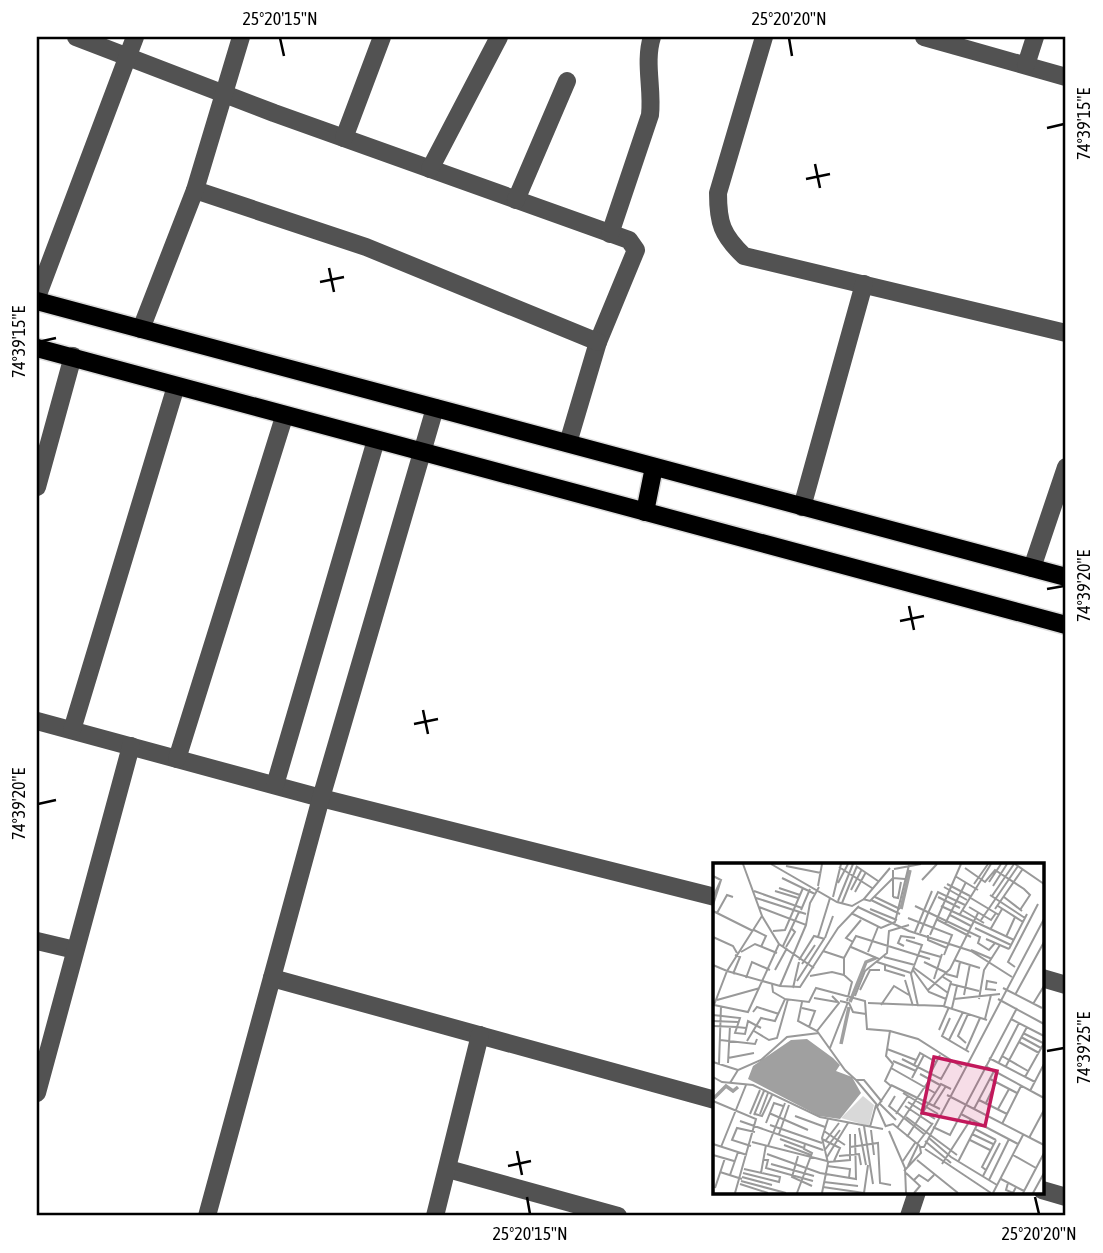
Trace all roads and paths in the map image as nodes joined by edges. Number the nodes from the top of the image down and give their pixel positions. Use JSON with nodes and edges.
{"nodes":[{"id":1,"x":76,"y":37,"type":"edge"},
{"id":2,"x":135,"y":37,"type":"edge"},
{"id":3,"x":241,"y":37,"type":"edge"},
{"id":4,"x":382,"y":37,"type":"edge"},
{"id":5,"x":499,"y":37,"type":"edge"},
{"id":6,"x":652,"y":37,"type":"edge"},
{"id":7,"x":764,"y":37,"type":"edge"},
{"id":8,"x":923,"y":37,"type":"edge"},
{"id":9,"x":1034,"y":37,"type":"edge"},
{"id":10,"x":128,"y":57,"type":"junction"},
{"id":11,"x":1026,"y":65,"type":"junction"},
{"id":12,"x":1066,"y":77,"type":"edge"},
{"id":13,"x":567,"y":81,"type":"dead end"},
{"id":14,"x":224,"y":94,"type":"junction"},
{"id":15,"x":344,"y":138,"type":"junction"},
{"id":16,"x":430,"y":169,"type":"junction"},
{"id":17,"x":195,"y":190,"type":"junction"},
{"id":18,"x":516,"y":200,"type":"junction"},
{"id":19,"x":610,"y":234,"type":"junction"},
{"id":20,"x":864,"y":284,"type":"junction"},
{"id":21,"x":37,"y":299,"type":"edge"},
{"id":22,"x":141,"y":329,"type":"junction"},
{"id":23,"x":1066,"y":333,"type":"edge"},
{"id":24,"x":598,"y":342,"type":"junction"},
{"id":25,"x":37,"y":348,"type":"edge"},
{"id":26,"x":73,"y":356,"type":"junction"},
{"id":27,"x":176,"y":386,"type":"junction"},
{"id":28,"x":435,"y":408,"type":"junction"},
{"id":29,"x":284,"y":417,"type":"junction"},
{"id":30,"x":376,"y":440,"type":"junction"},
{"id":31,"x":568,"y":443,"type":"junction"},
{"id":32,"x":422,"y":452,"type":"junction"},
{"id":33,"x":654,"y":467,"type":"junction"},
{"id":34,"x":1066,"y":467,"type":"edge"},
{"id":35,"x":37,"y":487,"type":"edge"},
{"id":36,"x":802,"y":507,"type":"junction"},
{"id":37,"x":645,"y":512,"type":"junction"},
{"id":38,"x":1032,"y":568,"type":"junction"},
{"id":39,"x":1066,"y":578,"type":"edge"},
{"id":40,"x":1066,"y":625,"type":"edge"},
{"id":41,"x":37,"y":721,"type":"edge"},
{"id":42,"x":72,"y":730,"type":"junction"},
{"id":43,"x":131,"y":746,"type":"junction"},
{"id":44,"x":177,"y":759,"type":"junction"},
{"id":45,"x":275,"y":785,"type":"junction"},
{"id":46,"x":321,"y":798,"type":"junction"},
{"id":47,"x":713,"y":896,"type":"edge"},
{"id":48,"x":37,"y":941,"type":"edge"},
{"id":49,"x":75,"y":950,"type":"junction"},
{"id":50,"x":272,"y":978,"type":"junction"},
{"id":51,"x":1044,"y":979,"type":"edge"},
{"id":52,"x":1066,"y":985,"type":"edge"},
{"id":53,"x":480,"y":1035,"type":"junction"},
{"id":54,"x":37,"y":1093,"type":"edge"},
{"id":55,"x":713,"y":1099,"type":"edge"},
{"id":56,"x":448,"y":1169,"type":"junction"},
{"id":57,"x":1044,"y":1191,"type":"edge"},
{"id":58,"x":916,"y":1194,"type":"edge"},
{"id":59,"x":1066,"y":1197,"type":"edge"},
{"id":60,"x":565,"y":1209,"type":"edge"},
{"id":61,"x":207,"y":1216,"type":"edge"},
{"id":62,"x":435,"y":1216,"type":"edge"},
{"id":63,"x":618,"y":1216,"type":"edge"},
{"id":64,"x":909,"y":1216,"type":"edge"}],
"edges":[{"from":1,"to":10,"type":"street"},
{"from":2,"to":10,"type":"street"},
{"from":3,"to":14,"type":"street"},
{"from":4,"to":15,"type":"street"},
{"from":5,"to":16,"type":"street"},
{"from":6,"to":19,"type":"street"},
{"from":7,"to":20,"type":"street"},
{"from":8,"to":11,"type":"street"},
{"from":9,"to":11,"type":"street"},
{"from":10,"to":14,"type":"street"},
{"from":10,"to":21,"type":"street"},
{"from":11,"to":12,"type":"street"},
{"from":13,"to":18,"type":"street"},
{"from":14,"to":15,"type":"street"},
{"from":14,"to":17,"type":"street"},
{"from":15,"to":16,"type":"street"},
{"from":16,"to":18,"type":"street"},
{"from":17,"to":22,"type":"street"},
{"from":17,"to":24,"type":"street"},
{"from":18,"to":19,"type":"street"},
{"from":19,"to":24,"type":"street"},
{"from":20,"to":23,"type":"street"},
{"from":20,"to":36,"type":"street"},
{"from":21,"to":22,"type":"main road"},
{"from":22,"to":28,"type":"main road"},
{"from":24,"to":31,"type":"street"},
{"from":25,"to":26,"type":"main road"},
{"from":26,"to":27,"type":"main road"},
{"from":26,"to":35,"type":"street"},
{"from":27,"to":29,"type":"main road"},
{"from":27,"to":42,"type":"street"},
{"from":28,"to":31,"type":"main road"},
{"from":28,"to":32,"type":"street"},
{"from":29,"to":30,"type":"main road"},
{"from":29,"to":44,"type":"street"},
{"from":30,"to":32,"type":"main road"},
{"from":30,"to":45,"type":"street"},
{"from":31,"to":33,"type":"main road"},
{"from":32,"to":37,"type":"main road"},
{"from":32,"to":46,"type":"street"},
{"from":33,"to":36,"type":"main road"},
{"from":33,"to":37,"type":"main road"},
{"from":34,"to":38,"type":"street"},
{"from":36,"to":38,"type":"main road"},
{"from":37,"to":40,"type":"main road"},
{"from":38,"to":39,"type":"main road"},
{"from":41,"to":42,"type":"street"},
{"from":42,"to":43,"type":"street"},
{"from":43,"to":44,"type":"street"},
{"from":43,"to":49,"type":"street"},
{"from":44,"to":45,"type":"street"},
{"from":45,"to":46,"type":"street"},
{"from":46,"to":47,"type":"street"},
{"from":46,"to":50,"type":"street"},
{"from":48,"to":49,"type":"street"},
{"from":49,"to":54,"type":"street"},
{"from":50,"to":53,"type":"street"},
{"from":50,"to":61,"type":"street"},
{"from":51,"to":52,"type":"street"},
{"from":53,"to":55,"type":"street"},
{"from":53,"to":56,"type":"street"},
{"from":56,"to":60,"type":"street"},
{"from":56,"to":62,"type":"street"},
{"from":57,"to":59,"type":"street"},
{"from":58,"to":64,"type":"street"},
{"from":60,"to":63,"type":"street"}]}
